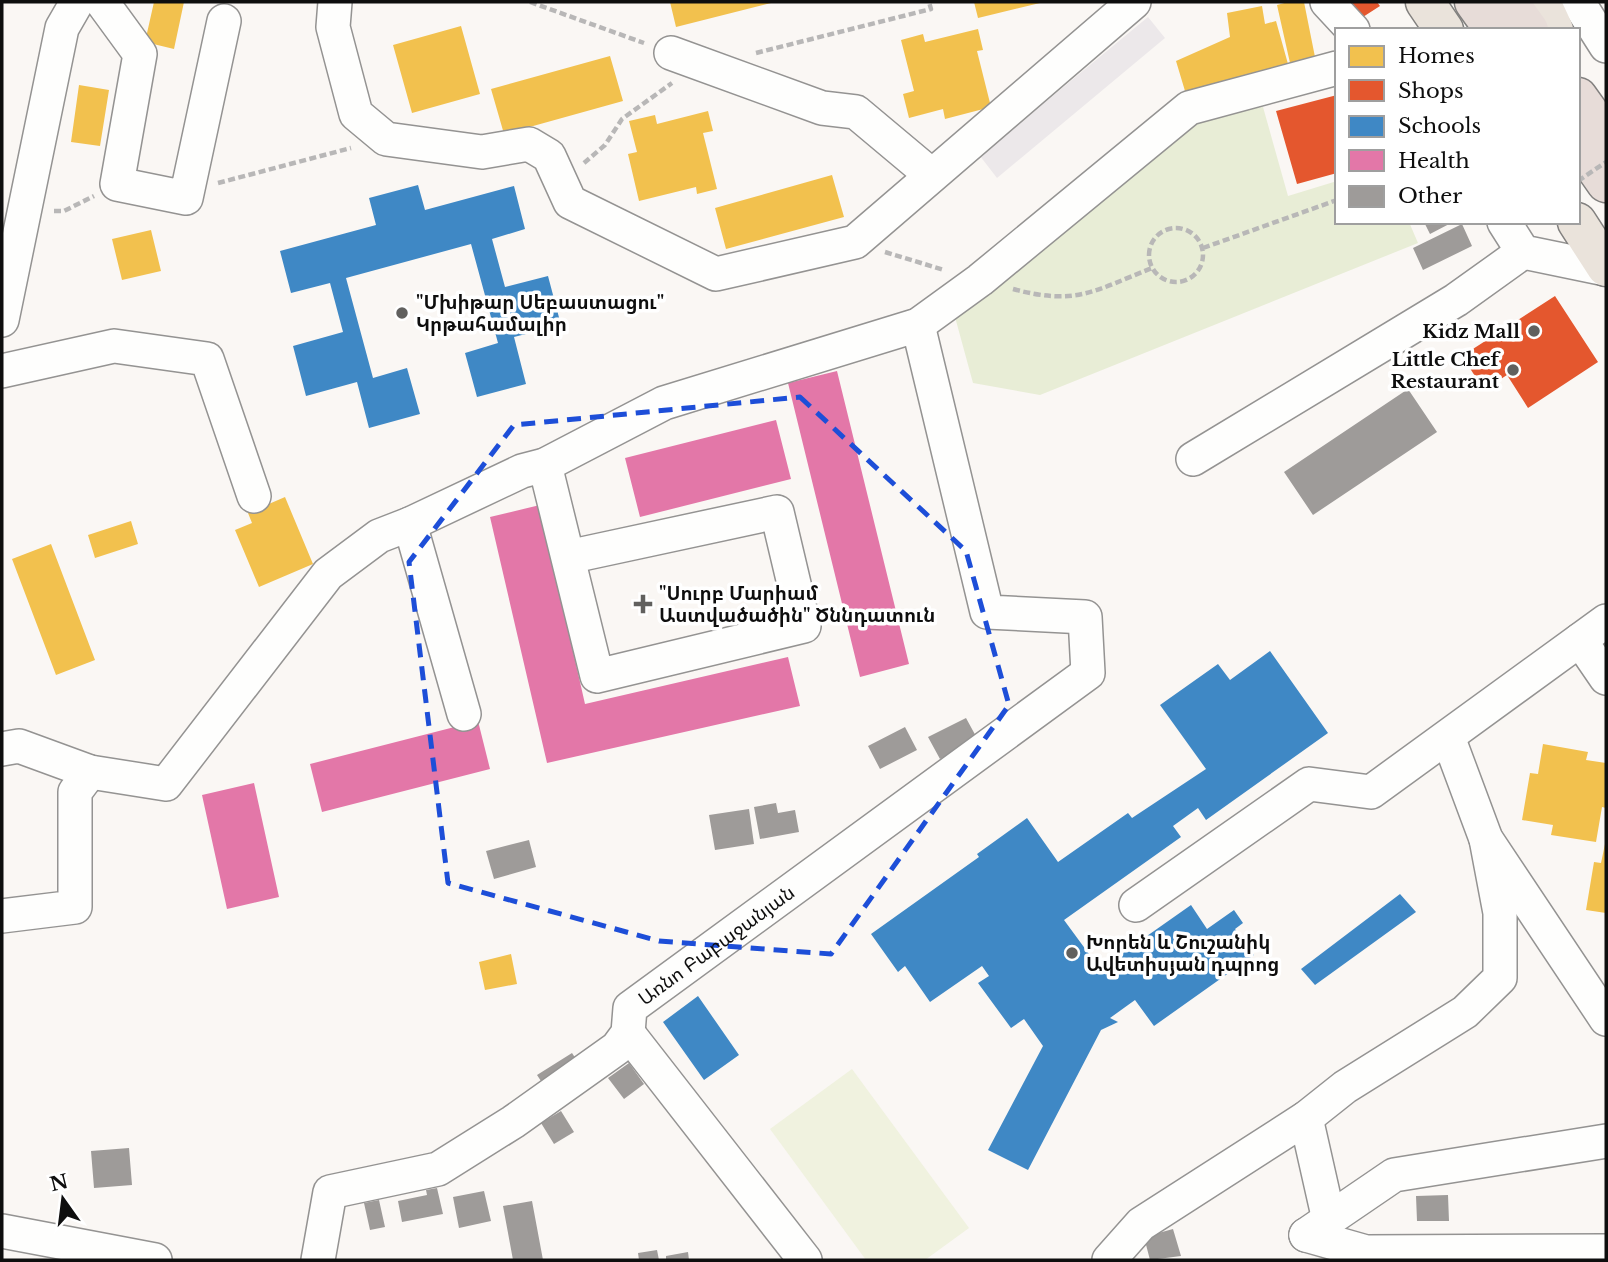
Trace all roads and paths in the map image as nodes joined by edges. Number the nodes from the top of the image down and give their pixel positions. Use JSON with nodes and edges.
{"nodes":[{"id":1,"x":77,"y":2,"type":"edge"},
{"id":2,"x":102,"y":2,"type":"edge"},
{"id":3,"x":335,"y":2,"type":"edge"},
{"id":4,"x":530,"y":2,"type":"edge"},
{"id":5,"x":929,"y":2,"type":"edge"},
{"id":6,"x":1134,"y":2,"type":"edge"},
{"id":7,"x":1327,"y":2,"type":"edge"},
{"id":8,"x":1424,"y":2,"type":"edge"},
{"id":9,"x":1474,"y":2,"type":"edge"},
{"id":10,"x":1509,"y":2,"type":"edge"},
{"id":11,"x":1541,"y":2,"type":"edge"},
{"id":12,"x":1578,"y":2,"type":"edge"},
{"id":13,"x":224,"y":21,"type":"dead end"},
{"id":14,"x":1351,"y":28,"type":"edge"},
{"id":15,"x":1443,"y":28,"type":"edge"},
{"id":16,"x":1493,"y":28,"type":"edge"},
{"id":17,"x":1528,"y":28,"type":"edge"},
{"id":18,"x":1553,"y":28,"type":"edge"},
{"id":19,"x":1606,"y":46,"type":"edge"},
{"id":20,"x":707,"y":66,"type":"junction"},
{"id":21,"x":671,"y":68,"type":"junction"},
{"id":22,"x":1335,"y":69,"type":"edge"},
{"id":23,"x":1580,"y":87,"type":"edge"},
{"id":24,"x":1589,"y":123,"type":"edge"},
{"id":25,"x":386,"y":139,"type":"junction"},
{"id":26,"x":1606,"y":162,"type":"edge"},
{"id":27,"x":556,"y":171,"type":"junction"},
{"id":28,"x":930,"y":174,"type":"junction"},
{"id":29,"x":1580,"y":180,"type":"edge"},
{"id":30,"x":1606,"y":183,"type":"edge"},
{"id":31,"x":117,"y":184,"type":"junction"},
{"id":32,"x":186,"y":198,"type":"junction"},
{"id":33,"x":1335,"y":201,"type":"edge"},
{"id":34,"x":27,"y":209,"type":"junction"},
{"id":35,"x":1505,"y":224,"type":"edge"},
{"id":36,"x":1578,"y":224,"type":"edge"},
{"id":37,"x":855,"y":242,"type":"junction"},
{"id":38,"x":1203,"y":248,"type":"junction"},
{"id":39,"x":1523,"y":252,"type":"junction"},
{"id":40,"x":1152,"y":268,"type":"junction"},
{"id":41,"x":1606,"y":268,"type":"edge"},
{"id":42,"x":980,"y":280,"type":"junction"},
{"id":43,"x":2,"y":320,"type":"edge"},
{"id":44,"x":918,"y":325,"type":"junction"},
{"id":45,"x":2,"y":371,"type":"edge"},
{"id":46,"x":1193,"y":459,"type":"dead end"},
{"id":47,"x":545,"y":465,"type":"junction"},
{"id":48,"x":254,"y":496,"type":"dead end"},
{"id":49,"x":410,"y":524,"type":"junction"},
{"id":50,"x":568,"y":557,"type":"junction"},
{"id":51,"x":1593,"y":631,"type":"edge"},
{"id":52,"x":1606,"y":678,"type":"edge"},
{"id":53,"x":464,"y":713,"type":"dead end"},
{"id":54,"x":1448,"y":737,"type":"junction"},
{"id":55,"x":2,"y":749,"type":"edge"},
{"id":56,"x":90,"y":772,"type":"junction"},
{"id":57,"x":1486,"y":839,"type":"junction"},
{"id":58,"x":1136,"y":905,"type":"dead end"},
{"id":59,"x":2,"y":916,"type":"edge"},
{"id":60,"x":1606,"y":1019,"type":"edge"},
{"id":61,"x":628,"y":1033,"type":"junction"},
{"id":62,"x":1306,"y":1118,"type":"junction"},
{"id":63,"x":1606,"y":1141,"type":"edge"},
{"id":64,"x":2,"y":1231,"type":"edge"},
{"id":65,"x":1314,"y":1238,"type":"edge"},
{"id":66,"x":1606,"y":1251,"type":"edge"},
{"id":67,"x":155,"y":1260,"type":"edge"},
{"id":68,"x":318,"y":1260,"type":"edge"},
{"id":69,"x":805,"y":1260,"type":"edge"},
{"id":70,"x":1109,"y":1260,"type":"edge"}],
"edges":[{"from":1,"to":34,"type":"lane"},
{"from":2,"to":31,"type":"lane"},
{"from":3,"to":25,"type":"lane"},
{"from":4,"to":21,"type":"path"},
{"from":5,"to":20,"type":"path"},
{"from":6,"to":28,"type":"lane"},
{"from":7,"to":14,"type":"lane"},
{"from":8,"to":15,"type":"main road"},
{"from":9,"to":16,"type":"highway"},
{"from":10,"to":17,"type":"highway"},
{"from":11,"to":18,"type":"main road"},
{"from":12,"to":19,"type":"lane"},
{"from":13,"to":32,"type":"lane"},
{"from":20,"to":21,"type":"lane"},
{"from":20,"to":28,"type":"lane"},
{"from":21,"to":27,"type":"path"},
{"from":22,"to":42,"type":"lane"},
{"from":23,"to":24,"type":"main road"},
{"from":24,"to":30,"type":"highway"},
{"from":25,"to":27,"type":"lane"},
{"from":25,"to":32,"type":"path"},
{"from":26,"to":29,"type":"path","bridge":true},
{"from":27,"to":37,"type":"lane"},
{"from":28,"to":37,"type":"lane"},
{"from":31,"to":32,"type":"lane"},
{"from":31,"to":34,"type":"path"},
{"from":33,"to":38,"type":"path"},
{"from":34,"to":43,"type":"lane"},
{"from":35,"to":39,"type":"lane"},
{"from":36,"to":41,"type":"main road"},
{"from":37,"to":42,"type":"path"},
{"from":38,"to":40,"type":"path"},
{"from":38,"to":40,"type":"path"},
{"from":39,"to":41,"type":"lane"},
{"from":39,"to":46,"type":"lane"},
{"from":40,"to":42,"type":"path"},
{"from":42,"to":44,"type":"lane"},
{"from":44,"to":47,"type":"lane"},
{"from":44,"to":61,"type":"lane","name":"Առնո Բաբաջանյան"},
{"from":45,"to":48,"type":"lane"},
{"from":47,"to":49,"type":"lane"},
{"from":47,"to":50,"type":"lane"},
{"from":49,"to":53,"type":"lane"},
{"from":49,"to":56,"type":"lane"},
{"from":50,"to":50,"type":"lane"},
{"from":51,"to":52,"type":"lane"},
{"from":51,"to":54,"type":"lane"},
{"from":54,"to":57,"type":"lane"},
{"from":54,"to":58,"type":"lane"},
{"from":55,"to":56,"type":"lane"},
{"from":56,"to":59,"type":"lane"},
{"from":57,"to":60,"type":"lane"},
{"from":57,"to":62,"type":"lane"},
{"from":61,"to":68,"type":"lane","name":"Առնո Բաբաջանյան"},
{"from":61,"to":69,"type":"lane"},
{"from":62,"to":65,"type":"lane"},
{"from":62,"to":70,"type":"lane"},
{"from":63,"to":65,"type":"lane"},
{"from":64,"to":67,"type":"lane"},
{"from":65,"to":66,"type":"lane"}]}
